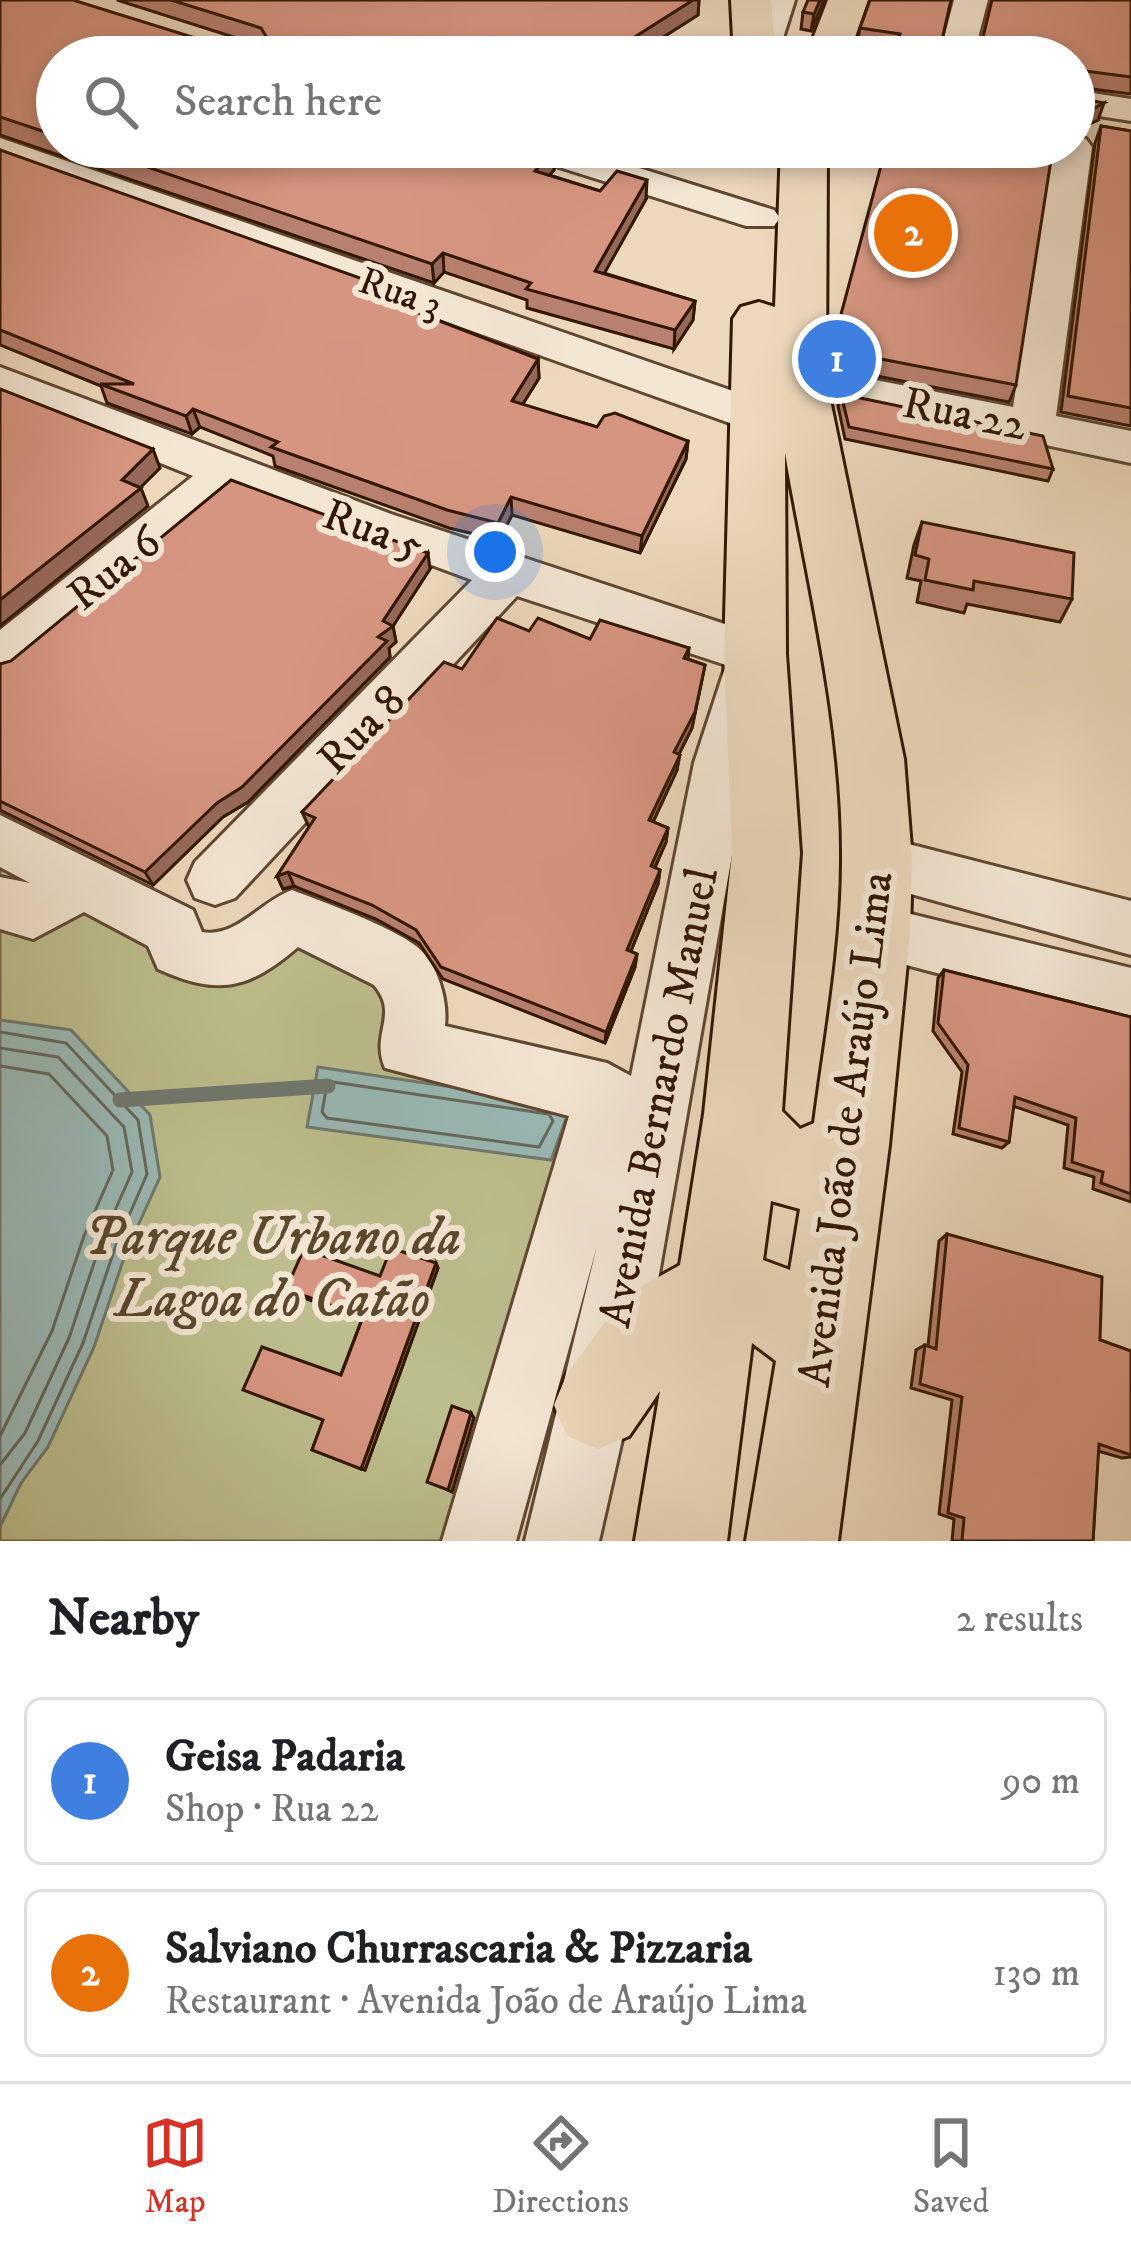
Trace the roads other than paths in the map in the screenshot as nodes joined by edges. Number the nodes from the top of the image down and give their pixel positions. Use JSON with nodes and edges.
{"nodes":[{"id":1,"x":751,"y":0,"type":"edge"},
{"id":2,"x":778,"y":0,"type":"edge"},
{"id":3,"x":804,"y":0,"type":"edge"},
{"id":4,"x":848,"y":0,"type":"edge"},
{"id":5,"x":971,"y":0,"type":"edge"},
{"id":6,"x":755,"y":36,"type":"edge"},
{"id":7,"x":765,"y":36,"type":"edge"},
{"id":8,"x":795,"y":36,"type":"edge"},
{"id":9,"x":835,"y":36,"type":"edge"},
{"id":10,"x":962,"y":36,"type":"edge"},
{"id":11,"x":1131,"y":110,"type":"edge"},
{"id":12,"x":1095,"y":122,"type":"edge"},
{"id":13,"x":1095,"y":132,"type":"edge"},
{"id":14,"x":1131,"y":136,"type":"edge"},
{"id":15,"x":0,"y":149,"type":"edge"},
{"id":16,"x":36,"y":161,"type":"edge"},
{"id":17,"x":59,"y":168,"type":"edge"},
{"id":18,"x":601,"y":168,"type":"edge"},
{"id":19,"x":783,"y":168,"type":"edge"},
{"id":20,"x":791,"y":168,"type":"edge"},
{"id":21,"x":1068,"y":168,"type":"edge"},
{"id":22,"x":760,"y":218,"type":"junction"},
{"id":23,"x":0,"y":382,"type":"edge"},
{"id":24,"x":787,"y":403,"type":"junction"},
{"id":25,"x":1032,"y":425,"type":"junction"},
{"id":26,"x":1131,"y":447,"type":"edge"},
{"id":27,"x":226,"y":474,"type":"junction"},
{"id":28,"x":506,"y":576,"type":"junction"},
{"id":29,"x":754,"y":654,"type":"junction"},
{"id":30,"x":0,"y":659,"type":"edge"},
{"id":31,"x":0,"y":840,"type":"edge"},
{"id":32,"x":877,"y":861,"type":"junction"},
{"id":33,"x":215,"y":880,"type":"dead end"},
{"id":34,"x":81,"y":882,"type":"junction"},
{"id":35,"x":0,"y":903,"type":"edge"},
{"id":36,"x":1131,"y":928,"type":"edge"},
{"id":37,"x":874,"y":932,"type":"junction"},
{"id":38,"x":1131,"y":996,"type":"edge"},
{"id":39,"x":743,"y":1114,"type":"junction"},
{"id":40,"x":850,"y":1145,"type":"junction"},
{"id":41,"x":718,"y":1290,"type":"junction"},
{"id":42,"x":821,"y":1342,"type":"junction"},
{"id":43,"x":598,"y":1405,"type":"junction"},
{"id":44,"x":479,"y":1541,"type":"edge"},
{"id":45,"x":562,"y":1541,"type":"edge"},
{"id":46,"x":681,"y":1541,"type":"edge"},
{"id":47,"x":792,"y":1541,"type":"edge"}],
"edges":[{"from":1,"to":6,"type":"main road"},
{"from":2,"to":7,"type":"street"},
{"from":3,"to":8,"type":"street"},
{"from":4,"to":9,"type":"main road"},
{"from":5,"to":10,"type":"street"},
{"from":11,"to":12,"type":"street"},
{"from":13,"to":14,"type":"street"},
{"from":15,"to":16,"type":"street","name":"Rua 3"},
{"from":17,"to":24,"type":"street","name":"Rua 3"},
{"from":18,"to":22,"type":"street"},
{"from":19,"to":22,"type":"main road","name":"Avenida João de Araújo Lima"},
{"from":20,"to":24,"type":"main road","name":"Avenida João de Araújo Lima"},
{"from":21,"to":25,"type":"street"},
{"from":22,"to":24,"type":"main road","name":"Avenida João de Araújo Lima"},
{"from":23,"to":27,"type":"street","name":"Rua 5"},
{"from":24,"to":25,"type":"street","name":"Rua 22"},
{"from":24,"to":29,"type":"main road","name":"Avenida João de Araújo Lima"},
{"from":24,"to":32,"type":"main road","name":"Avenida João de Araújo Lima"},
{"from":25,"to":26,"type":"street","name":"Rua 22"},
{"from":27,"to":28,"type":"street","name":"Rua 5"},
{"from":27,"to":30,"type":"street","name":"Rua 6"},
{"from":28,"to":29,"type":"street","name":"Rua 5"},
{"from":28,"to":33,"type":"street","name":"Rua 8"},
{"from":29,"to":39,"type":"main road","name":"Avenida João de Araújo Lima"},
{"from":29,"to":43,"type":"street","name":"Avenida Bernardo Manuel"},
{"from":31,"to":34,"type":"street"},
{"from":32,"to":36,"type":"street"},
{"from":32,"to":37,"type":"main road","name":"Avenida João de Araújo Lima"},
{"from":34,"to":35,"type":"street"},
{"from":34,"to":44,"type":"street"},
{"from":37,"to":38,"type":"street"},
{"from":37,"to":40,"type":"main road","name":"Avenida João de Araújo Lima"},
{"from":39,"to":40,"type":"main road"},
{"from":39,"to":41,"type":"main road","name":"Avenida João de Araújo Lima"},
{"from":40,"to":42,"type":"main road","name":"Avenida João de Araújo Lima"},
{"from":41,"to":42,"type":"main road"},
{"from":41,"to":43,"type":"main road"},
{"from":41,"to":46,"type":"main road","name":"Avenida João de Araújo Lima"},
{"from":42,"to":47,"type":"main road","name":"Avenida João de Araújo Lima"},
{"from":43,"to":45,"type":"street","name":"Avenida Bernardo Manuel"}]}
